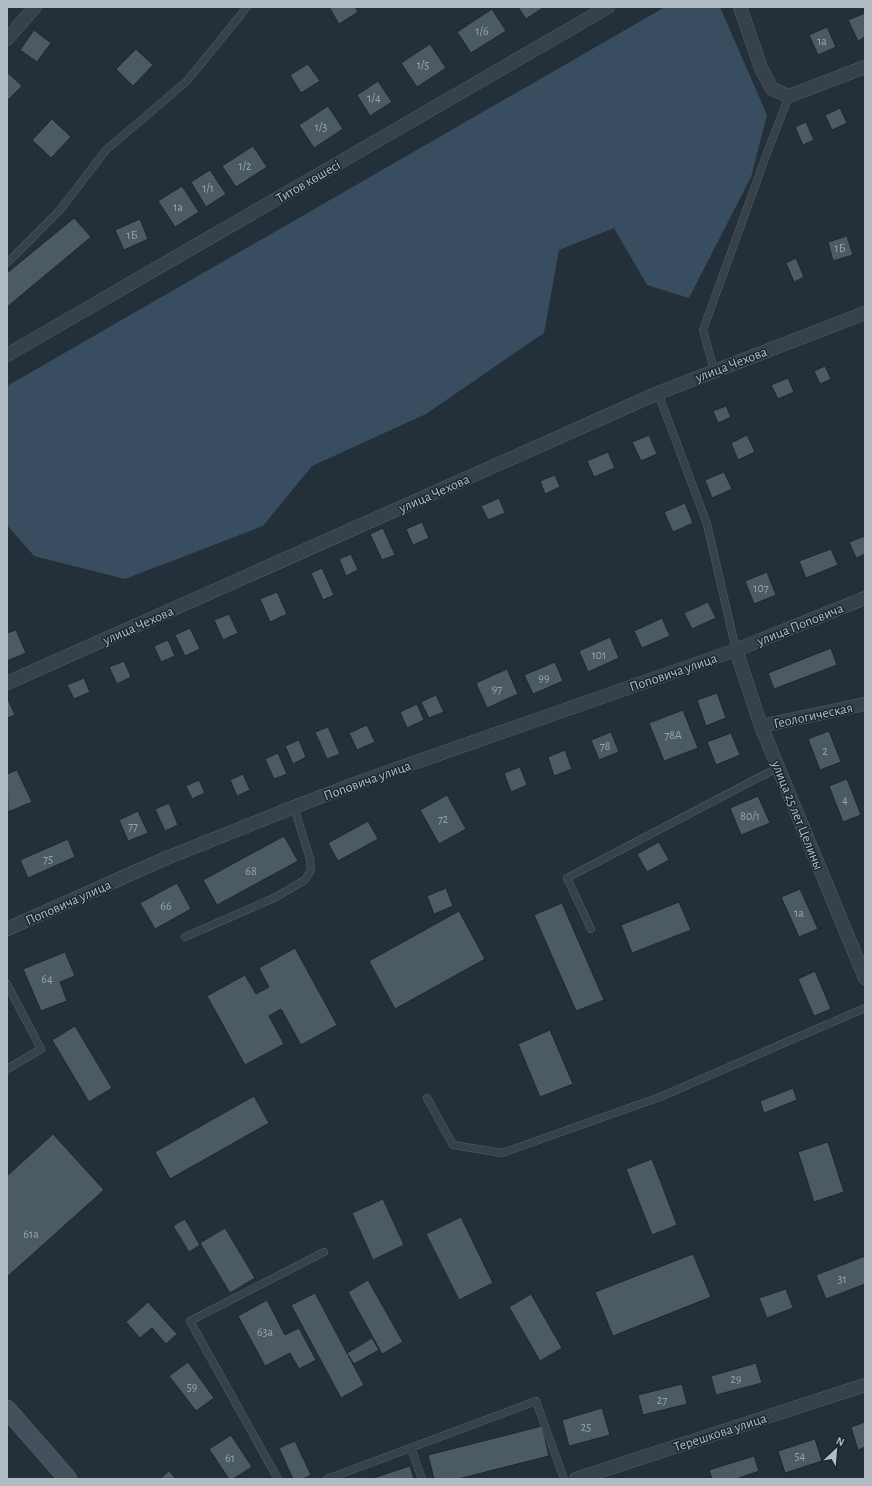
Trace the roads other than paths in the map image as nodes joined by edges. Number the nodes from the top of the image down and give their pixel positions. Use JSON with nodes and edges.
{"nodes":[{"id":1,"x":34,"y":7,"type":"edge"},
{"id":2,"x":247,"y":7,"type":"edge"},
{"id":3,"x":608,"y":7,"type":"edge"},
{"id":4,"x":740,"y":7,"type":"edge"},
{"id":5,"x":7,"y":39,"type":"edge"},
{"id":6,"x":865,"y":67,"type":"edge"},
{"id":7,"x":789,"y":96,"type":"junction"},
{"id":8,"x":7,"y":263,"type":"edge"},
{"id":9,"x":865,"y":313,"type":"edge"},
{"id":10,"x":7,"y":355,"type":"edge"},
{"id":11,"x":714,"y":370,"type":"junction"},
{"id":12,"x":658,"y":393,"type":"junction"},
{"id":13,"x":865,"y":598,"type":"edge"},
{"id":14,"x":736,"y":650,"type":"junction"},
{"id":15,"x":7,"y":683,"type":"edge"},
{"id":16,"x":865,"y":704,"type":"edge"},
{"id":17,"x":761,"y":726,"type":"junction"},
{"id":18,"x":779,"y":767,"type":"junction"},
{"id":19,"x":294,"y":807,"type":"junction"},
{"id":20,"x":7,"y":929,"type":"edge"},
{"id":21,"x":590,"y":929,"type":"dead end"},
{"id":22,"x":185,"y":937,"type":"dead end"},
{"id":23,"x":865,"y":978,"type":"edge"},
{"id":24,"x":7,"y":984,"type":"edge"},
{"id":25,"x":865,"y":1008,"type":"edge"},
{"id":26,"x":7,"y":1070,"type":"edge"},
{"id":27,"x":427,"y":1098,"type":"dead end"},
{"id":28,"x":324,"y":1252,"type":"dead end"},
{"id":29,"x":865,"y":1385,"type":"edge"},
{"id":30,"x":7,"y":1409,"type":"edge"},
{"id":31,"x":411,"y":1448,"type":"junction"},
{"id":32,"x":68,"y":1479,"type":"edge"},
{"id":33,"x":278,"y":1479,"type":"edge"},
{"id":34,"x":328,"y":1479,"type":"edge"},
{"id":35,"x":422,"y":1479,"type":"edge"},
{"id":36,"x":564,"y":1479,"type":"edge"},
{"id":37,"x":576,"y":1479,"type":"edge"}],
"edges":[{"from":1,"to":5,"type":"street"},
{"from":2,"to":8,"type":"lane"},
{"from":3,"to":10,"type":"street","name":"Титов көшесі"},
{"from":4,"to":7,"type":"street"},
{"from":6,"to":7,"type":"street"},
{"from":7,"to":11,"type":"lane"},
{"from":9,"to":11,"type":"street","name":"улица Чехова"},
{"from":11,"to":12,"type":"street","name":"улица Чехова"},
{"from":12,"to":14,"type":"lane"},
{"from":12,"to":15,"type":"street","name":"улица Чехова"},
{"from":13,"to":14,"type":"street","name":"улица Поповича"},
{"from":14,"to":17,"type":"street","name":"улица 25 лет Целины"},
{"from":14,"to":19,"type":"street","name":"Поповича улица"},
{"from":16,"to":17,"type":"street","name":"Геологическая"},
{"from":17,"to":18,"type":"street","name":"улица 25 лет Целины"},
{"from":18,"to":21,"type":"lane"},
{"from":18,"to":23,"type":"street","name":"улица 25 лет Целины"},
{"from":19,"to":20,"type":"street","name":"Поповича улица"},
{"from":19,"to":22,"type":"lane"},
{"from":24,"to":26,"type":"lane"},
{"from":25,"to":27,"type":"lane"},
{"from":28,"to":33,"type":"lane"},
{"from":29,"to":37,"type":"street","name":"Терешкова улица"},
{"from":30,"to":32,"type":"street"},
{"from":31,"to":34,"type":"lane"},
{"from":31,"to":35,"type":"lane"},
{"from":31,"to":36,"type":"lane"}]}
